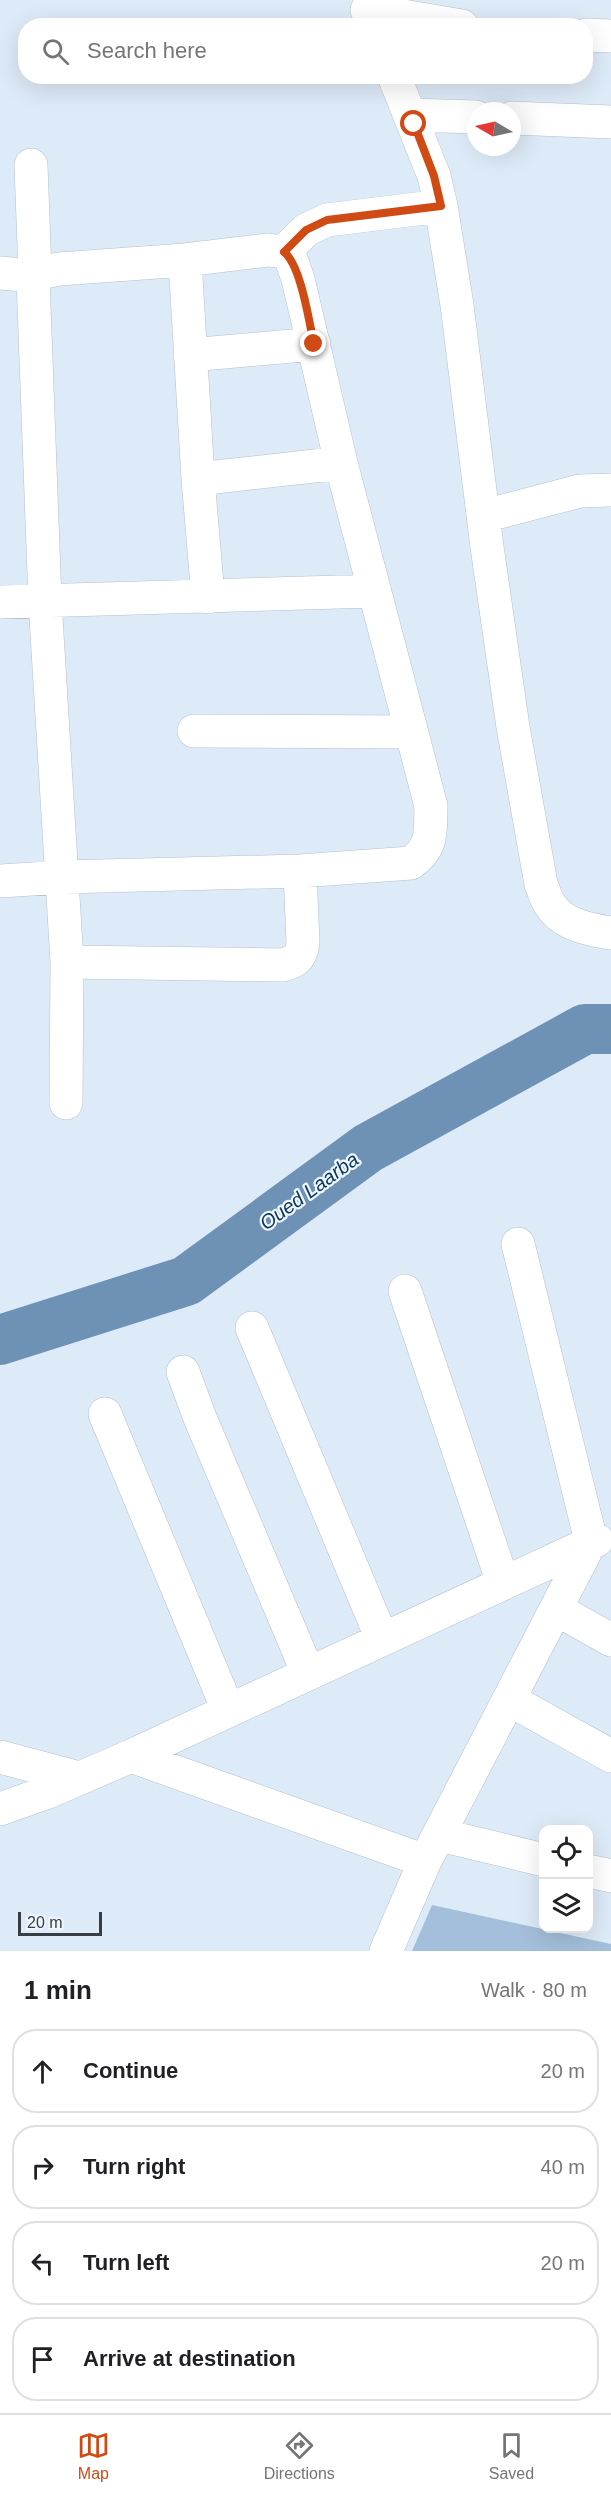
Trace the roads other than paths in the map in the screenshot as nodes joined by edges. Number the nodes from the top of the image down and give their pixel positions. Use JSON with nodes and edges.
{"nodes":[{"id":1,"x":368,"y":12,"type":"edge"},
{"id":2,"x":408,"y":18,"type":"edge"},
{"id":3,"x":593,"y":35,"type":"edge"},
{"id":4,"x":611,"y":36,"type":"edge"},
{"id":5,"x":397,"y":84,"type":"edge"},
{"id":6,"x":410,"y":115,"type":"junction"},
{"id":7,"x":467,"y":117,"type":"edge"},
{"id":8,"x":521,"y":118,"type":"edge"},
{"id":9,"x":611,"y":122,"type":"edge"},
{"id":10,"x":31,"y":165,"type":"dead end"},
{"id":11,"x":441,"y":206,"type":"junction"},
{"id":12,"x":284,"y":252,"type":"junction"},
{"id":13,"x":185,"y":260,"type":"junction"},
{"id":14,"x":0,"y":273,"type":"edge"},
{"id":15,"x":35,"y":275,"type":"junction"},
{"id":16,"x":314,"y":344,"type":"junction"},
{"id":17,"x":190,"y":355,"type":"junction"},
{"id":18,"x":340,"y":463,"type":"junction"},
{"id":19,"x":198,"y":479,"type":"junction"},
{"id":20,"x":611,"y":490,"type":"edge"},
{"id":21,"x":484,"y":516,"type":"junction"},
{"id":22,"x":373,"y":591,"type":"junction"},
{"id":23,"x":208,"y":597,"type":"junction"},
{"id":24,"x":45,"y":601,"type":"junction"},
{"id":25,"x":0,"y":602,"type":"edge"},
{"id":26,"x":194,"y":731,"type":"dead end"},
{"id":27,"x":411,"y":732,"type":"junction"},
{"id":28,"x":300,"y":871,"type":"junction"},
{"id":29,"x":63,"y":877,"type":"junction"},
{"id":30,"x":0,"y":881,"type":"edge"},
{"id":31,"x":611,"y":933,"type":"edge"},
{"id":32,"x":67,"y":962,"type":"junction"},
{"id":33,"x":66,"y":1103,"type":"dead end"},
{"id":34,"x":519,"y":1244,"type":"dead end"},
{"id":35,"x":405,"y":1291,"type":"dead end"},
{"id":36,"x":252,"y":1328,"type":"dead end"},
{"id":37,"x":183,"y":1372,"type":"dead end"},
{"id":38,"x":105,"y":1414,"type":"dead end"},
{"id":39,"x":601,"y":1538,"type":"edge"},
{"id":40,"x":503,"y":1582,"type":"junction"},
{"id":41,"x":556,"y":1609,"type":"junction"},
{"id":42,"x":382,"y":1639,"type":"junction"},
{"id":43,"x":611,"y":1640,"type":"edge"},
{"id":44,"x":308,"y":1674,"type":"junction"},
{"id":45,"x":510,"y":1700,"type":"junction"},
{"id":46,"x":228,"y":1710,"type":"junction"},
{"id":47,"x":131,"y":1755,"type":"junction"},
{"id":48,"x":611,"y":1756,"type":"edge"},
{"id":49,"x":0,"y":1757,"type":"edge"},
{"id":50,"x":79,"y":1778,"type":"junction"},
{"id":51,"x":0,"y":1809,"type":"edge"},
{"id":52,"x":432,"y":1848,"type":"junction"},
{"id":53,"x":539,"y":1860,"type":"edge"},
{"id":54,"x":593,"y":1872,"type":"edge"},
{"id":55,"x":611,"y":1876,"type":"edge"},
{"id":56,"x":386,"y":1951,"type":"edge"}],
"edges":[{"from":1,"to":2,"type":"street"},
{"from":3,"to":4,"type":"street"},
{"from":5,"to":6,"type":"street"},
{"from":6,"to":7,"type":"street"},
{"from":6,"to":11,"type":"street"},
{"from":8,"to":9,"type":"street"},
{"from":10,"to":15,"type":"street"},
{"from":11,"to":12,"type":"street"},
{"from":11,"to":21,"type":"street"},
{"from":12,"to":13,"type":"street"},
{"from":12,"to":16,"type":"street"},
{"from":13,"to":15,"type":"street"},
{"from":13,"to":17,"type":"street"},
{"from":14,"to":15,"type":"street"},
{"from":15,"to":24,"type":"street"},
{"from":16,"to":17,"type":"street"},
{"from":16,"to":18,"type":"street"},
{"from":17,"to":19,"type":"street"},
{"from":18,"to":19,"type":"street"},
{"from":18,"to":22,"type":"street"},
{"from":19,"to":23,"type":"street"},
{"from":20,"to":21,"type":"street"},
{"from":21,"to":31,"type":"street"},
{"from":22,"to":23,"type":"street"},
{"from":22,"to":27,"type":"street"},
{"from":23,"to":24,"type":"street"},
{"from":24,"to":25,"type":"street"},
{"from":24,"to":29,"type":"street"},
{"from":26,"to":27,"type":"street"},
{"from":27,"to":28,"type":"street"},
{"from":28,"to":29,"type":"street"},
{"from":28,"to":32,"type":"street"},
{"from":29,"to":30,"type":"street"},
{"from":29,"to":32,"type":"street"},
{"from":32,"to":33,"type":"street"},
{"from":34,"to":39,"type":"street"},
{"from":35,"to":40,"type":"street"},
{"from":36,"to":42,"type":"street"},
{"from":37,"to":44,"type":"street"},
{"from":38,"to":46,"type":"street"},
{"from":39,"to":40,"type":"street"},
{"from":39,"to":41,"type":"street"},
{"from":40,"to":42,"type":"street"},
{"from":41,"to":43,"type":"street"},
{"from":41,"to":45,"type":"street"},
{"from":42,"to":44,"type":"street"},
{"from":44,"to":46,"type":"street"},
{"from":45,"to":48,"type":"street"},
{"from":45,"to":52,"type":"street"},
{"from":46,"to":47,"type":"street"},
{"from":47,"to":50,"type":"street"},
{"from":47,"to":52,"type":"street"},
{"from":49,"to":50,"type":"street"},
{"from":50,"to":51,"type":"street"},
{"from":52,"to":53,"type":"street"},
{"from":52,"to":56,"type":"street"},
{"from":54,"to":55,"type":"street"}]}
